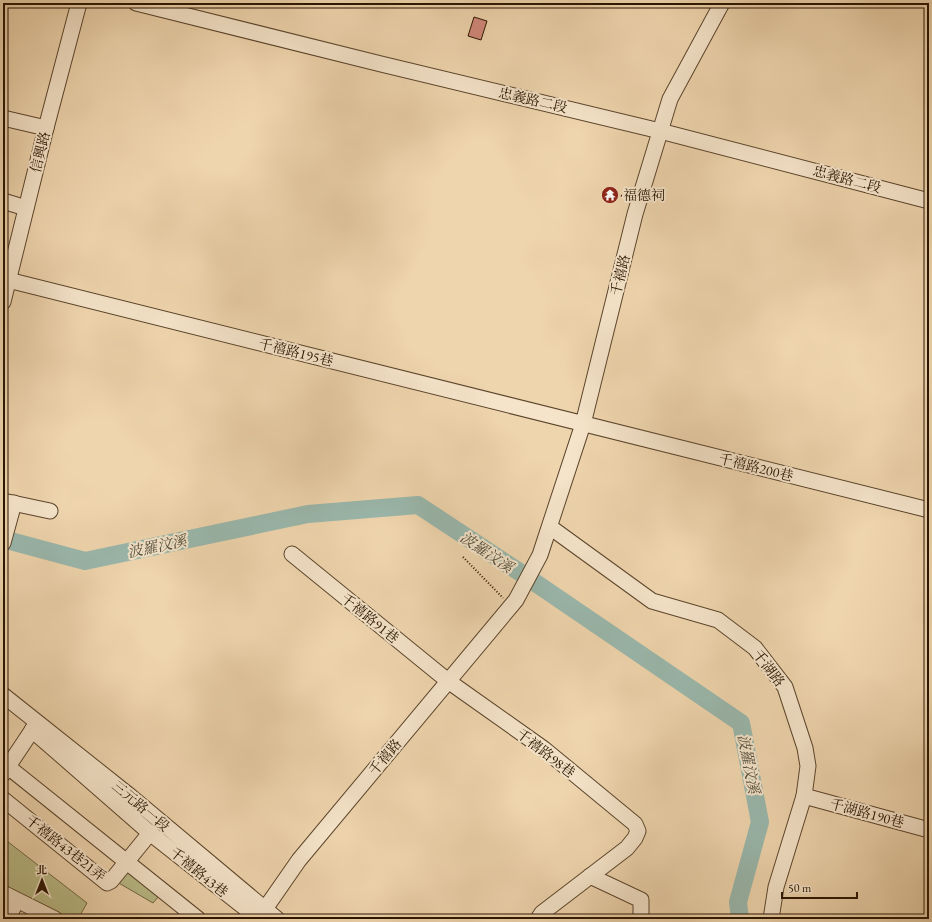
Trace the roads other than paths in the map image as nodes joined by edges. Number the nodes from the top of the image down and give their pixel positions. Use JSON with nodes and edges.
{"nodes":[{"id":1,"x":79,"y":3,"type":"edge"},
{"id":2,"x":136,"y":3,"type":"edge"},
{"id":3,"x":722,"y":3,"type":"edge"},
{"id":4,"x":3,"y":118,"type":"edge"},
{"id":5,"x":46,"y":128,"type":"junction"},
{"id":6,"x":660,"y":130,"type":"junction"},
{"id":7,"x":3,"y":201,"type":"edge"},
{"id":8,"x":929,"y":201,"type":"edge"},
{"id":9,"x":26,"y":208,"type":"junction"},
{"id":10,"x":8,"y":280,"type":"junction"},
{"id":11,"x":3,"y":302,"type":"edge"},
{"id":12,"x":583,"y":424,"type":"junction"},
{"id":13,"x":8,"y":502,"type":"edge"},
{"id":14,"x":929,"y":510,"type":"edge"},
{"id":15,"x":50,"y":511,"type":"dead end"},
{"id":16,"x":550,"y":527,"type":"junction"},
{"id":17,"x":3,"y":543,"type":"edge"},
{"id":18,"x":292,"y":554,"type":"dead end"},
{"id":19,"x":448,"y":681,"type":"junction"},
{"id":20,"x":3,"y":695,"type":"edge"},
{"id":21,"x":34,"y":726,"type":"junction"},
{"id":22,"x":5,"y":770,"type":"edge"},
{"id":23,"x":804,"y":796,"type":"junction"},
{"id":24,"x":3,"y":799,"type":"edge"},
{"id":25,"x":929,"y":830,"type":"edge"},
{"id":26,"x":150,"y":832,"type":"junction"},
{"id":27,"x":125,"y":862,"type":"junction"},
{"id":28,"x":590,"y":876,"type":"junction"},
{"id":29,"x":3,"y":893,"type":"edge"},
{"id":30,"x":8,"y":910,"type":"edge"},
{"id":31,"x":261,"y":916,"type":"edge"},
{"id":32,"x":36,"y":919,"type":"edge"},
{"id":33,"x":55,"y":919,"type":"edge"},
{"id":34,"x":198,"y":919,"type":"edge"},
{"id":35,"x":277,"y":919,"type":"edge"},
{"id":36,"x":538,"y":919,"type":"edge"},
{"id":37,"x":642,"y":919,"type":"edge"},
{"id":38,"x":771,"y":919,"type":"edge"}],
"edges":[{"from":1,"to":5,"type":"street","name":"信興路"},
{"from":2,"to":6,"type":"street","name":"忠義路二段"},
{"from":3,"to":6,"type":"street","name":"千禧路"},
{"from":4,"to":5,"type":"street"},
{"from":5,"to":9,"type":"street","name":"信興路"},
{"from":6,"to":8,"type":"street","name":"忠義路二段"},
{"from":6,"to":12,"type":"street","name":"千禧路"},
{"from":7,"to":9,"type":"street"},
{"from":9,"to":10,"type":"street","name":"信興路"},
{"from":10,"to":11,"type":"street","name":"信興路"},
{"from":10,"to":12,"type":"street","name":"千禧路195巷"},
{"from":12,"to":14,"type":"street","name":"千禧路200巷"},
{"from":12,"to":16,"type":"street","name":"千禧路"},
{"from":13,"to":15,"type":"street"},
{"from":13,"to":17,"type":"street"},
{"from":16,"to":19,"type":"street","name":"千禧路"},
{"from":16,"to":23,"type":"street","name":"千湖路"},
{"from":18,"to":19,"type":"street","name":"千禧路91巷"},
{"from":19,"to":28,"type":"street","name":"千禧路98巷"},
{"from":19,"to":31,"type":"street","name":"千禧路"},
{"from":20,"to":21,"type":"street","name":"三元路一段"},
{"from":21,"to":22,"type":"street"},
{"from":21,"to":26,"type":"street","name":"千禧路43巷"},
{"from":21,"to":31,"type":"street","name":"三元路一段"},
{"from":22,"to":27,"type":"street","name":"千禧路43巷21弄"},
{"from":23,"to":25,"type":"street","name":"千湖路190巷"},
{"from":23,"to":38,"type":"street","name":"千湖路"},
{"from":24,"to":27,"type":"street","name":"千禧路43巷21弄"},
{"from":26,"to":27,"type":"street","name":"千禧路43巷21弄"},
{"from":26,"to":31,"type":"street","name":"千禧路43巷"},
{"from":27,"to":34,"type":"street"},
{"from":28,"to":36,"type":"street"},
{"from":28,"to":37,"type":"street"},
{"from":29,"to":33,"type":"street"},
{"from":30,"to":32,"type":"street"},
{"from":31,"to":35,"type":"street","name":"三元路一段"}]}
